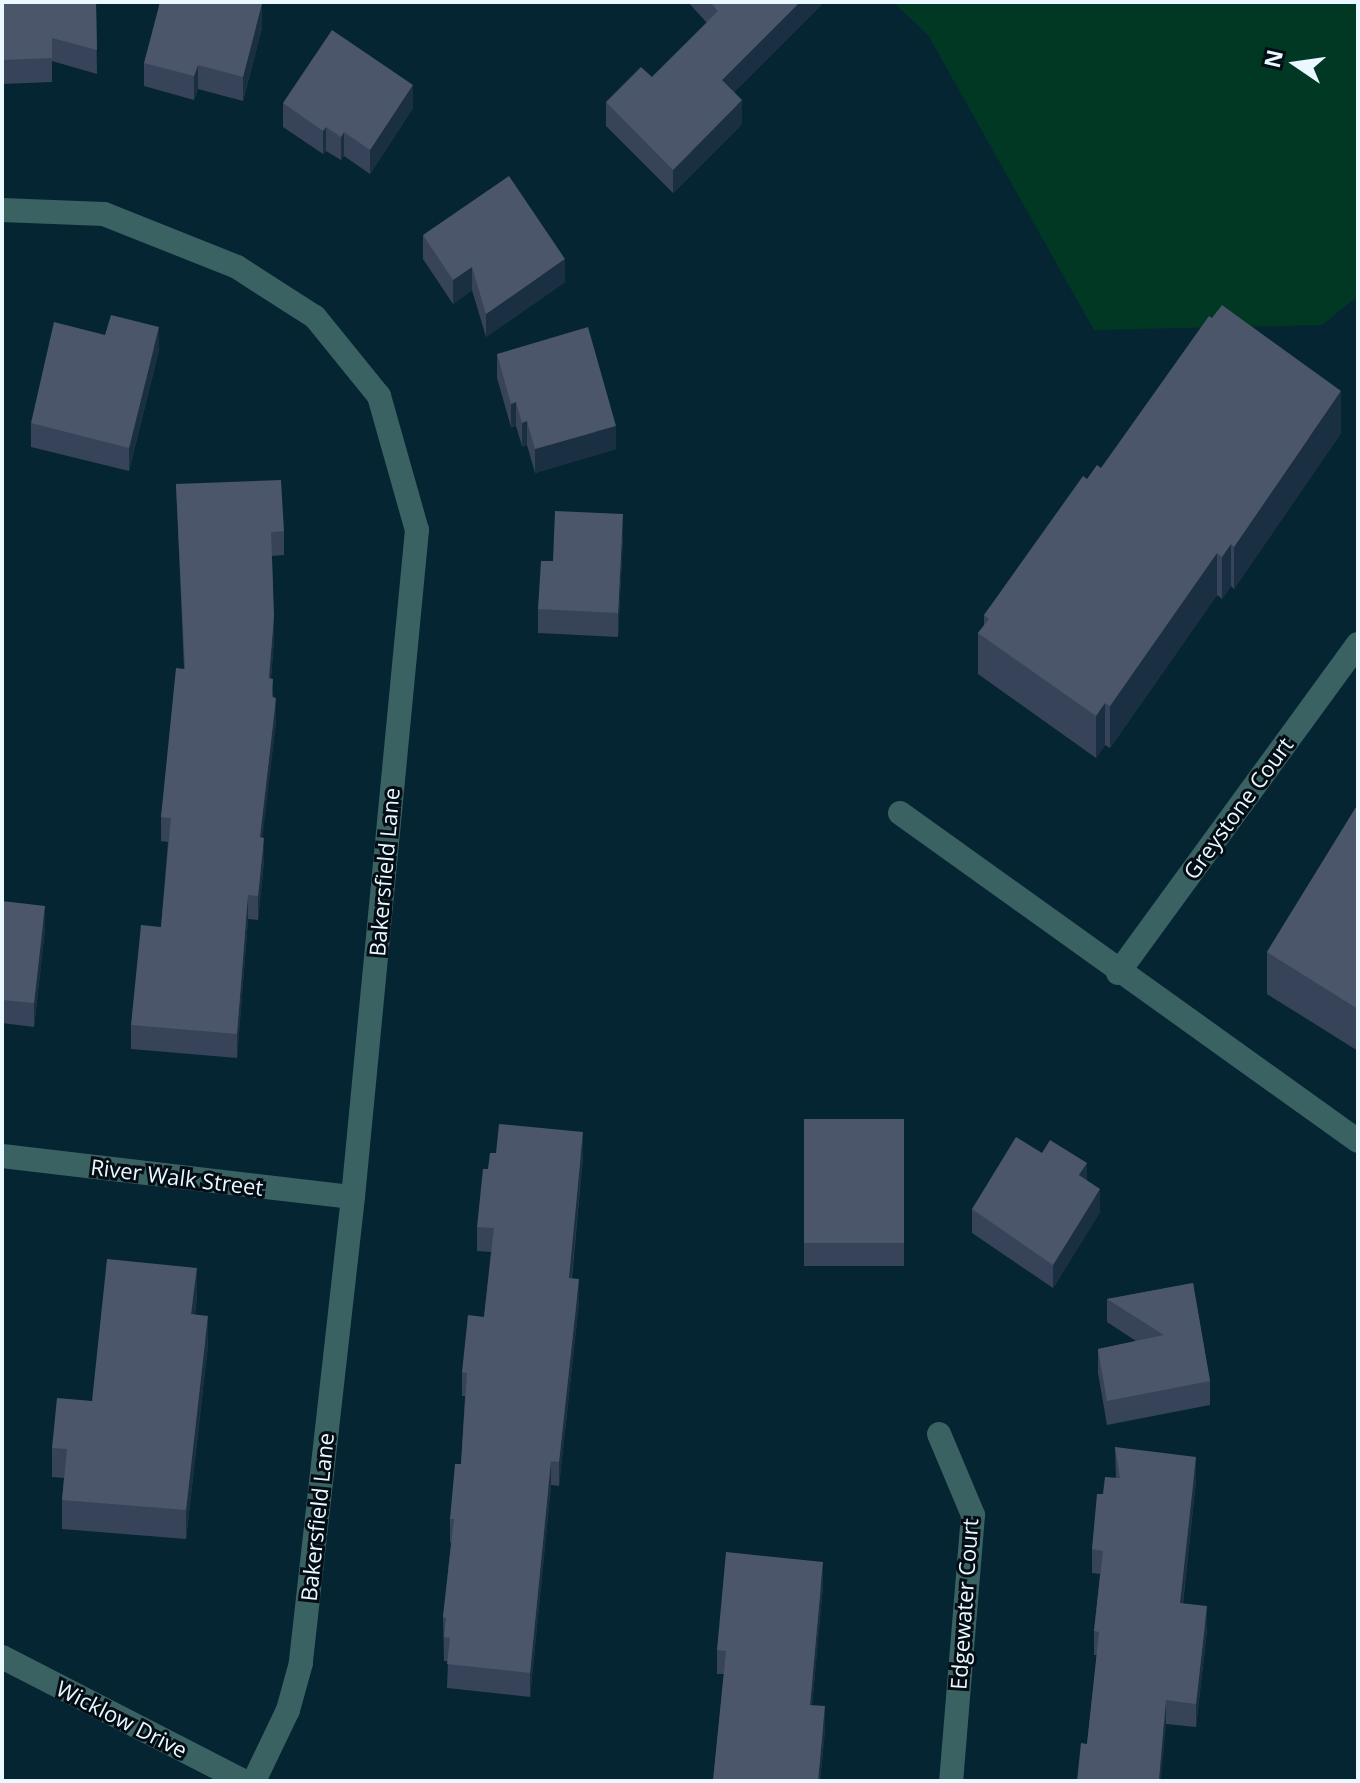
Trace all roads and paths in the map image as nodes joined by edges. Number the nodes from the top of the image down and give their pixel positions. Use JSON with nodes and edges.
{"nodes":[{"id":1,"x":2,"y":210,"type":"edge"},
{"id":2,"x":1358,"y":644,"type":"edge"},
{"id":3,"x":900,"y":813,"type":"dead end"},
{"id":4,"x":1118,"y":973,"type":"junction"},
{"id":5,"x":1358,"y":1141,"type":"edge"},
{"id":6,"x":2,"y":1156,"type":"edge"},
{"id":7,"x":353,"y":1197,"type":"junction"},
{"id":8,"x":939,"y":1434,"type":"dead end"},
{"id":9,"x":2,"y":1657,"type":"edge"},
{"id":10,"x":243,"y":1781,"type":"edge"},
{"id":11,"x":254,"y":1781,"type":"edge"},
{"id":12,"x":951,"y":1781,"type":"edge"}],
"edges":[{"from":1,"to":7,"type":"street","name":"Bakersfield Lane"},
{"from":2,"to":4,"type":"street","name":"Greystone Court"},
{"from":3,"to":4,"type":"street"},
{"from":4,"to":5,"type":"street"},
{"from":6,"to":7,"type":"street","name":"River Walk Street"},
{"from":7,"to":11,"type":"street","name":"Bakersfield Lane"},
{"from":8,"to":12,"type":"street","name":"Edgewater Court"},
{"from":9,"to":10,"type":"street","name":"Wicklow Drive"}]}
